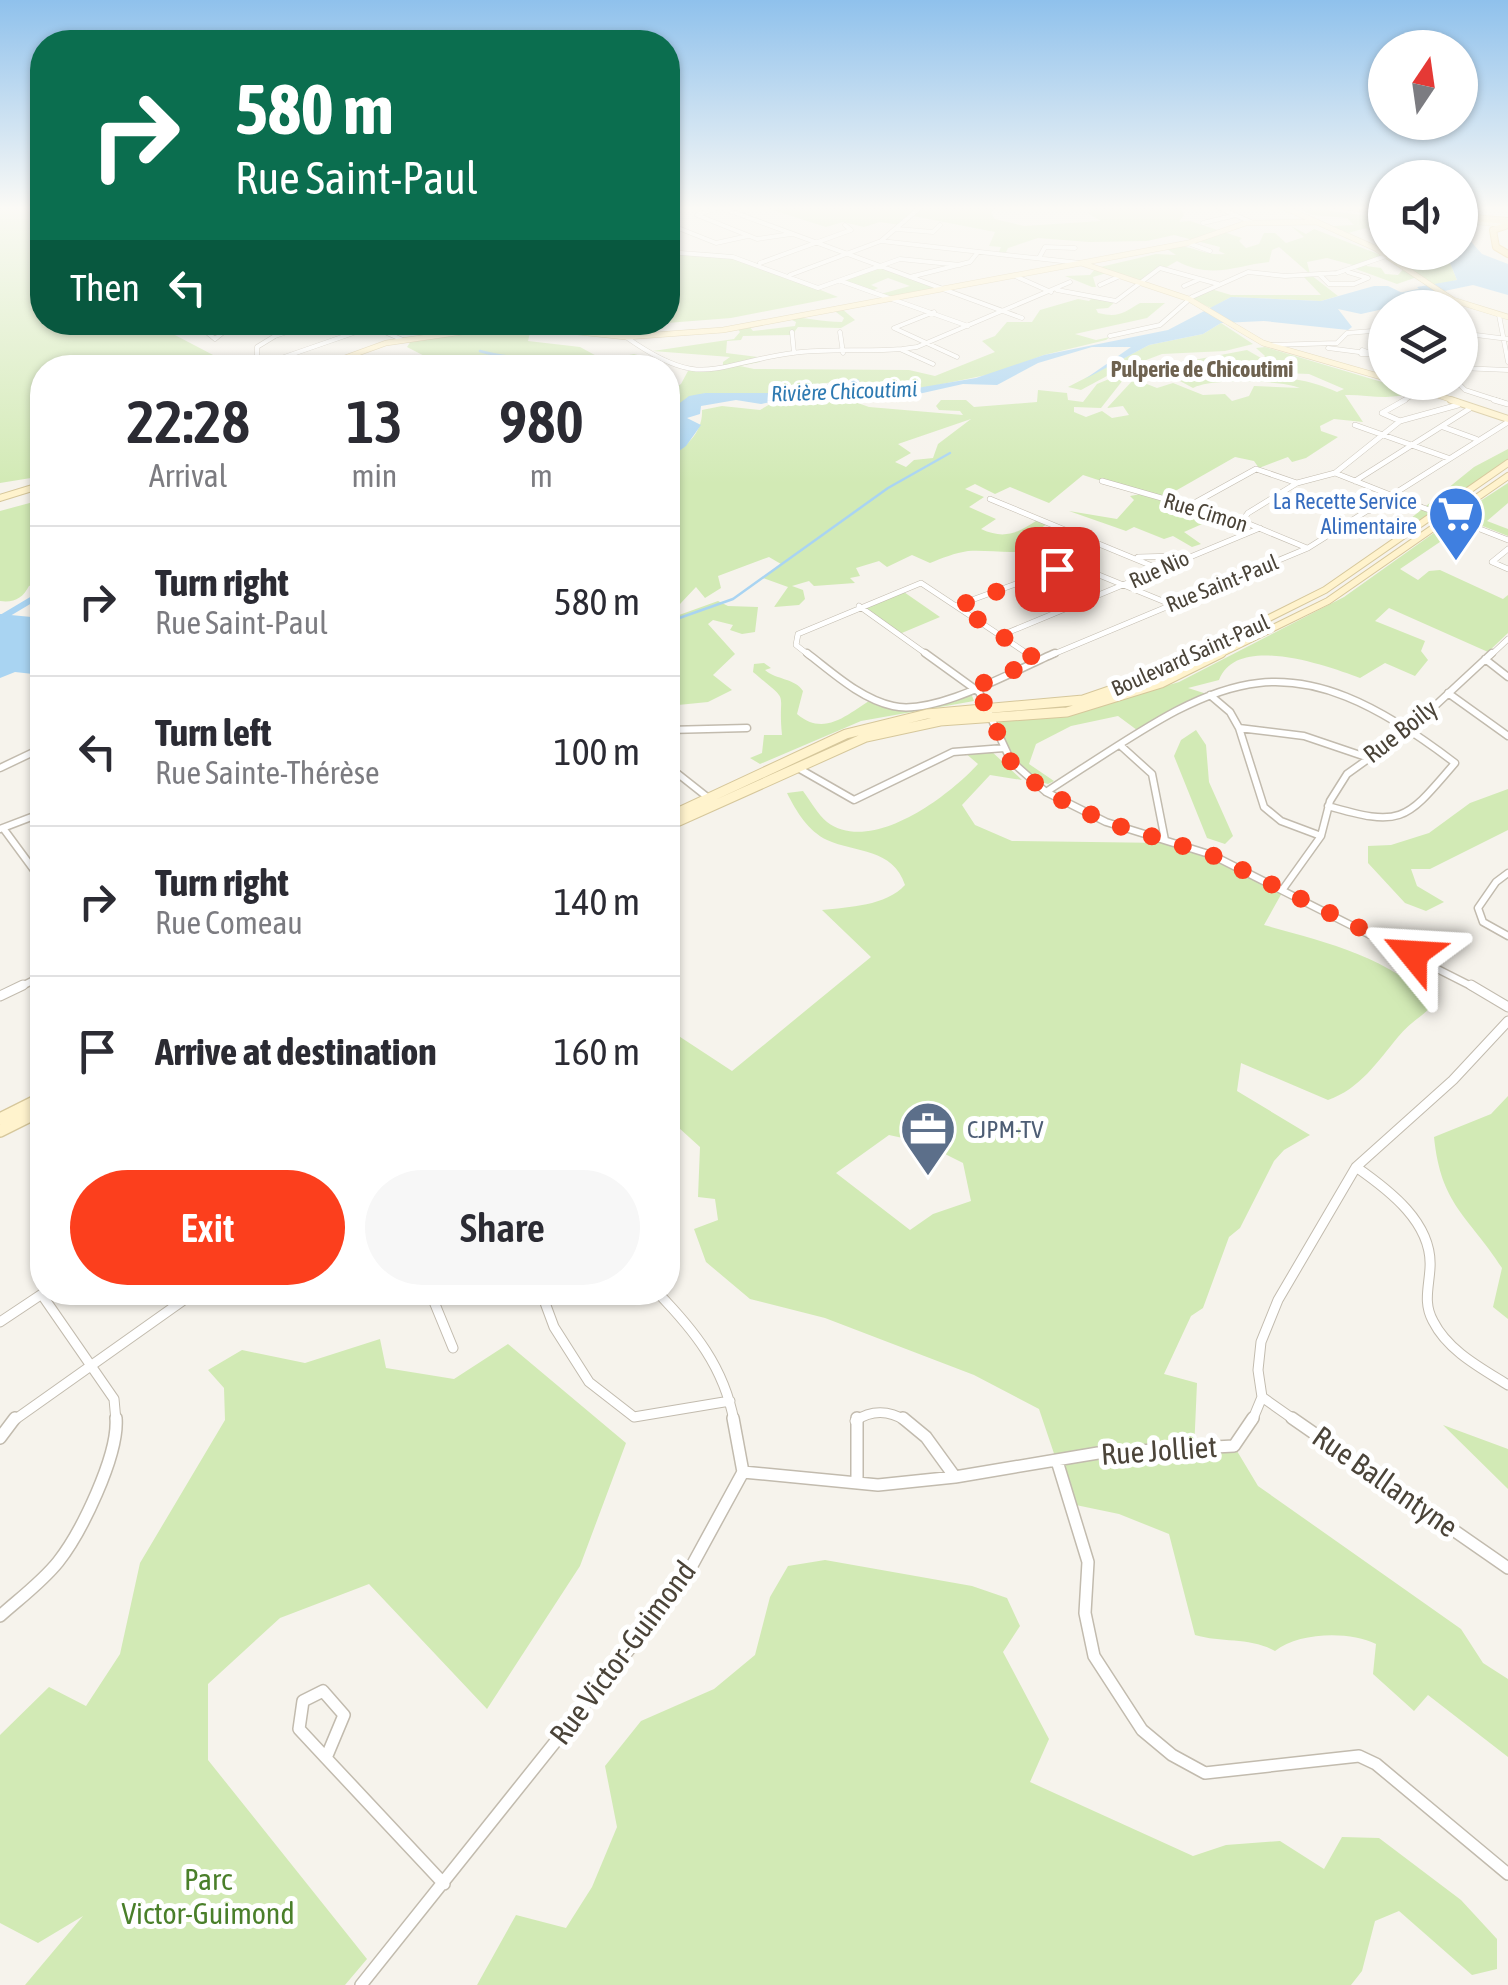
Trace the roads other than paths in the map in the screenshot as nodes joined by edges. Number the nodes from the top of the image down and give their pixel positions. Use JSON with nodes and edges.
{"nodes":[{"id":1,"x":886,"y":299,"type":"edge"},
{"id":2,"x":897,"y":299,"type":"edge"},
{"id":3,"x":966,"y":299,"type":"edge"},
{"id":4,"x":1036,"y":299,"type":"edge"},
{"id":5,"x":1190,"y":299,"type":"joint"},
{"id":6,"x":1455,"y":299,"type":"edge"},
{"id":7,"x":890,"y":300,"type":"junction"},
{"id":8,"x":934,"y":312,"type":"junction"},
{"id":9,"x":1004,"y":312,"type":"junction"},
{"id":10,"x":1500,"y":315,"type":"junction"},
{"id":11,"x":1508,"y":317,"type":"edge"},
{"id":12,"x":1022,"y":318,"type":"dead end"},
{"id":13,"x":968,"y":326,"type":"junction"},
{"id":14,"x":1368,"y":331,"type":"edge"},
{"id":15,"x":792,"y":332,"type":"dead end"},
{"id":16,"x":840,"y":332,"type":"dead end"},
{"id":17,"x":680,"y":333,"type":"edge"},
{"id":18,"x":278,"y":335,"type":"edge"},
{"id":19,"x":349,"y":335,"type":"edge"},
{"id":20,"x":391,"y":335,"type":"edge"},
{"id":21,"x":439,"y":335,"type":"edge"},
{"id":22,"x":607,"y":335,"type":"edge"},
{"id":23,"x":654,"y":335,"type":"edge"},
{"id":24,"x":1478,"y":335,"type":"edge"},
{"id":25,"x":432,"y":336,"type":"joint"},
{"id":26,"x":1110,"y":336,"type":"dead end"},
{"id":27,"x":626,"y":337,"type":"junction"},
{"id":28,"x":1252,"y":337,"type":"junction"},
{"id":29,"x":1504,"y":338,"type":"edge"},
{"id":30,"x":403,"y":340,"type":"junction"},
{"id":31,"x":926,"y":343,"type":"junction"},
{"id":32,"x":1294,"y":343,"type":"junction"},
{"id":33,"x":1271,"y":345,"type":"junction"},
{"id":34,"x":1339,"y":346,"type":"junction"},
{"id":35,"x":902,"y":350,"type":"junction"},
{"id":36,"x":794,"y":353,"type":"junction"},
{"id":37,"x":843,"y":353,"type":"junction"},
{"id":38,"x":1297,"y":354,"type":"junction"},
{"id":39,"x":257,"y":355,"type":"edge"},
{"id":40,"x":289,"y":355,"type":"edge"},
{"id":41,"x":353,"y":355,"type":"edge"},
{"id":42,"x":652,"y":355,"type":"edge"},
{"id":43,"x":957,"y":357,"type":"dead end"},
{"id":44,"x":933,"y":364,"type":"dead end"},
{"id":45,"x":1507,"y":366,"type":"edge"},
{"id":46,"x":1352,"y":367,"type":"junction"},
{"id":47,"x":1478,"y":367,"type":"edge"},
{"id":48,"x":680,"y":368,"type":"edge"},
{"id":49,"x":1368,"y":372,"type":"edge"},
{"id":50,"x":1478,"y":394,"type":"edge"},
{"id":51,"x":1404,"y":400,"type":"edge"},
{"id":52,"x":1446,"y":400,"type":"edge"},
{"id":53,"x":1508,"y":404,"type":"edge"},
{"id":54,"x":1458,"y":405,"type":"junction"},
{"id":55,"x":1469,"y":409,"type":"junction"},
{"id":56,"x":1507,"y":420,"type":"edge"},
{"id":57,"x":1400,"y":421,"type":"junction"},
{"id":58,"x":1355,"y":425,"type":"dead end"},
{"id":59,"x":1443,"y":427,"type":"junction"},
{"id":60,"x":1380,"y":434,"type":"junction"},
{"id":61,"x":1478,"y":439,"type":"junction"},
{"id":62,"x":1412,"y":445,"type":"junction"},
{"id":63,"x":1448,"y":458,"type":"junction"},
{"id":64,"x":1508,"y":464,"type":"edge"},
{"id":65,"x":1335,"y":473,"type":"junction"},
{"id":66,"x":1508,"y":476,"type":"edge"},
{"id":67,"x":1102,"y":481,"type":"dead end"},
{"id":68,"x":1354,"y":481,"type":"junction"},
{"id":69,"x":1297,"y":483,"type":"junction"},
{"id":70,"x":30,"y":488,"type":"edge"},
{"id":71,"x":1393,"y":496,"type":"junction"},
{"id":72,"x":0,"y":498,"type":"edge"},
{"id":73,"x":990,"y":499,"type":"dead end"},
{"id":74,"x":1343,"y":500,"type":"dead end"},
{"id":75,"x":1189,"y":506,"type":"junction"},
{"id":76,"x":1370,"y":511,"type":"junction"},
{"id":77,"x":1242,"y":522,"type":"junction"},
{"id":78,"x":1260,"y":528,"type":"junction"},
{"id":79,"x":1508,"y":540,"type":"edge"},
{"id":80,"x":1308,"y":548,"type":"junction"},
{"id":81,"x":1508,"y":549,"type":"edge"},
{"id":82,"x":1189,"y":555,"type":"junction"},
{"id":83,"x":1133,"y":558,"type":"junction"},
{"id":84,"x":1157,"y":568,"type":"junction"},
{"id":85,"x":1508,"y":568,"type":"edge"},
{"id":86,"x":1122,"y":585,"type":"junction"},
{"id":87,"x":1171,"y":604,"type":"junction"},
{"id":88,"x":859,"y":606,"type":"junction"},
{"id":89,"x":958,"y":606,"type":"junction"},
{"id":90,"x":1002,"y":635,"type":"junction"},
{"id":91,"x":1508,"y":640,"type":"edge"},
{"id":92,"x":1037,"y":660,"type":"junction"},
{"id":93,"x":1485,"y":660,"type":"junction"},
{"id":94,"x":1508,"y":677,"type":"edge"},
{"id":95,"x":972,"y":688,"type":"junction"},
{"id":96,"x":1448,"y":693,"type":"junction"},
{"id":97,"x":1210,"y":695,"type":"junction"},
{"id":98,"x":991,"y":716,"type":"junction"},
{"id":99,"x":747,"y":728,"type":"dead end"},
{"id":100,"x":1239,"y":728,"type":"junction"},
{"id":101,"x":1410,"y":729,"type":"junction"},
{"id":102,"x":680,"y":730,"type":"edge"},
{"id":103,"x":1508,"y":736,"type":"edge"},
{"id":104,"x":1120,"y":746,"type":"junction"},
{"id":105,"x":1004,"y":748,"type":"junction"},
{"id":106,"x":30,"y":754,"type":"edge"},
{"id":107,"x":1366,"y":757,"type":"junction"},
{"id":108,"x":0,"y":768,"type":"edge"},
{"id":109,"x":798,"y":768,"type":"junction"},
{"id":110,"x":680,"y":775,"type":"edge"},
{"id":111,"x":1046,"y":792,"type":"junction"},
{"id":112,"x":711,"y":800,"type":"junction"},
{"id":113,"x":1328,"y":806,"type":"junction"},
{"id":114,"x":680,"y":812,"type":"edge"},
{"id":115,"x":30,"y":818,"type":"edge"},
{"id":116,"x":680,"y":819,"type":"edge"},
{"id":117,"x":2,"y":828,"type":"edge"},
{"id":118,"x":1322,"y":836,"type":"junction"},
{"id":119,"x":1165,"y":840,"type":"junction"},
{"id":120,"x":30,"y":865,"type":"edge"},
{"id":121,"x":1508,"y":873,"type":"edge"},
{"id":122,"x":1284,"y":889,"type":"junction"},
{"id":123,"x":1508,"y":936,"type":"edge"},
{"id":124,"x":30,"y":982,"type":"edge"},
{"id":125,"x":0,"y":996,"type":"edge"},
{"id":126,"x":1508,"y":1007,"type":"edge"},
{"id":127,"x":1508,"y":1021,"type":"edge"},
{"id":128,"x":30,"y":1104,"type":"edge"},
{"id":129,"x":30,"y":1116,"type":"edge"},
{"id":130,"x":0,"y":1119,"type":"edge"},
{"id":131,"x":0,"y":1131,"type":"edge"},
{"id":132,"x":1356,"y":1167,"type":"junction"},
{"id":133,"x":30,"y":1303,"type":"edge"},
{"id":134,"x":51,"y":1305,"type":"edge"},
{"id":135,"x":177,"y":1305,"type":"edge"},
{"id":136,"x":435,"y":1305,"type":"edge"},
{"id":137,"x":546,"y":1305,"type":"edge"},
{"id":138,"x":669,"y":1305,"type":"edge"},
{"id":139,"x":0,"y":1322,"type":"edge"},
{"id":140,"x":453,"y":1348,"type":"dead end"},
{"id":141,"x":91,"y":1367,"type":"junction"},
{"id":142,"x":1508,"y":1386,"type":"edge"},
{"id":143,"x":1262,"y":1397,"type":"junction"},
{"id":144,"x":730,"y":1401,"type":"junction"},
{"id":145,"x":0,"y":1438,"type":"edge"},
{"id":146,"x":1057,"y":1461,"type":"junction"},
{"id":147,"x":743,"y":1472,"type":"junction"},
{"id":148,"x":955,"y":1477,"type":"junction"},
{"id":149,"x":856,"y":1484,"type":"junction"},
{"id":150,"x":1508,"y":1568,"type":"edge"},
{"id":151,"x":0,"y":1616,"type":"edge"},
{"id":152,"x":326,"y":1758,"type":"junction"},
{"id":153,"x":1508,"y":1874,"type":"edge"},
{"id":154,"x":444,"y":1884,"type":"junction"},
{"id":155,"x":361,"y":1985,"type":"edge"}],
"edges":[{"from":1,"to":7,"type":"street"},
{"from":2,"to":7,"type":"street"},
{"from":3,"to":9,"type":"street"},
{"from":4,"to":9,"type":"street"},
{"from":5,"to":26,"type":"street"},
{"from":5,"to":28,"type":"street"},
{"from":6,"to":10,"type":"street"},
{"from":7,"to":8,"type":"street"},
{"from":7,"to":17,"type":"street"},
{"from":8,"to":13,"type":"street"},
{"from":8,"to":31,"type":"street"},
{"from":9,"to":12,"type":"street"},
{"from":9,"to":13,"type":"street"},
{"from":10,"to":11,"type":"street"},
{"from":10,"to":29,"type":"street"},
{"from":13,"to":31,"type":"street"},
{"from":14,"to":34,"type":"street"},
{"from":15,"to":36,"type":"street"},
{"from":16,"to":37,"type":"street"},
{"from":18,"to":39,"type":"street"},
{"from":19,"to":40,"type":"street"},
{"from":20,"to":30,"type":"street"},
{"from":21,"to":25,"type":"street"},
{"from":22,"to":27,"type":"street"},
{"from":23,"to":27,"type":"street"},
{"from":24,"to":29,"type":"street"},
{"from":25,"to":30,"type":"street"},
{"from":27,"to":42,"type":"street"},
{"from":28,"to":32,"type":"street"},
{"from":28,"to":33,"type":"street"},
{"from":29,"to":45,"type":"street"},
{"from":30,"to":41,"type":"street"},
{"from":31,"to":35,"type":"street"},
{"from":31,"to":43,"type":"street"},
{"from":32,"to":33,"type":"street"},
{"from":32,"to":34,"type":"street"},
{"from":32,"to":38,"type":"street"},
{"from":33,"to":38,"type":"street"},
{"from":34,"to":46,"type":"street"},
{"from":35,"to":37,"type":"street"},
{"from":35,"to":44,"type":"street"},
{"from":36,"to":37,"type":"street"},
{"from":36,"to":48,"type":"street"},
{"from":38,"to":46,"type":"street"},
{"from":45,"to":47,"type":"street"},
{"from":46,"to":49,"type":"street"},
{"from":50,"to":53,"type":"street"},
{"from":51,"to":57,"type":"street"},
{"from":52,"to":54,"type":"street"},
{"from":54,"to":55,"type":"street"},
{"from":54,"to":57,"type":"street"},
{"from":55,"to":56,"type":"street"},
{"from":55,"to":59,"type":"street"},
{"from":56,"to":61,"type":"street","name":"Rue Saint-Paul"},
{"from":57,"to":60,"type":"street"},
{"from":58,"to":60,"type":"street"},
{"from":59,"to":61,"type":"street"},
{"from":59,"to":62,"type":"street"},
{"from":60,"to":62,"type":"street"},
{"from":60,"to":65,"type":"street"},
{"from":61,"to":63,"type":"street","name":"Rue Saint-Paul"},
{"from":62,"to":63,"type":"street"},
{"from":62,"to":68,"type":"street"},
{"from":63,"to":71,"type":"street","name":"Rue Saint-Paul"},
{"from":64,"to":98,"type":"street","name":"Boulevard Saint-Paul"},
{"from":65,"to":68,"type":"street"},
{"from":65,"to":69,"type":"street"},
{"from":66,"to":98,"type":"street","name":"Boulevard Saint-Paul"},
{"from":67,"to":75,"type":"street","name":"Rue Cimon"},
{"from":68,"to":71,"type":"street"},
{"from":69,"to":75,"type":"street"},
{"from":69,"to":77,"type":"street"},
{"from":70,"to":72,"type":"street"},
{"from":71,"to":76,"type":"street","name":"Rue Saint-Paul"},
{"from":71,"to":79,"type":"street","bridge":true},
{"from":73,"to":83,"type":"street"},
{"from":74,"to":76,"type":"street"},
{"from":75,"to":77,"type":"street","name":"Rue Cimon"},
{"from":76,"to":80,"type":"street","name":"Rue Saint-Paul"},
{"from":77,"to":78,"type":"street","name":"Rue Cimon"},
{"from":78,"to":80,"type":"street","name":"Rue Cimon"},
{"from":78,"to":82,"type":"street","name":"Rue Nio"},
{"from":80,"to":87,"type":"street","name":"Rue Saint-Paul"},
{"from":81,"to":85,"type":"street"},
{"from":82,"to":83,"type":"street"},
{"from":82,"to":84,"type":"street","name":"Rue Nio"},
{"from":83,"to":84,"type":"street"},
{"from":84,"to":86,"type":"street","name":"Rue Nio"},
{"from":86,"to":87,"type":"street"},
{"from":86,"to":89,"type":"street"},
{"from":86,"to":90,"type":"street","name":"Rue Nio"},
{"from":87,"to":92,"type":"street","name":"Rue Saint-Paul"},
{"from":88,"to":89,"type":"street"},
{"from":88,"to":95,"type":"street"},
{"from":88,"to":95,"type":"street","name":"Rue Saint-Paul"},
{"from":89,"to":90,"type":"street"},
{"from":90,"to":92,"type":"street"},
{"from":91,"to":93,"type":"street","name":"Rue Boily"},
{"from":92,"to":95,"type":"street","name":"Rue Saint-Paul"},
{"from":93,"to":94,"type":"street"},
{"from":93,"to":96,"type":"street","name":"Rue Boily"},
{"from":95,"to":98,"type":"street"},
{"from":96,"to":101,"type":"street","name":"Rue Boily"},
{"from":96,"to":103,"type":"street"},
{"from":97,"to":100,"type":"street"},
{"from":97,"to":101,"type":"street"},
{"from":97,"to":104,"type":"street"},
{"from":98,"to":105,"type":"street"},
{"from":98,"to":109,"type":"street","name":"Boulevard Saint-Paul"},
{"from":98,"to":112,"type":"street","name":"Boulevard Saint-Paul"},
{"from":99,"to":102,"type":"street"},
{"from":100,"to":107,"type":"street"},
{"from":100,"to":118,"type":"street"},
{"from":101,"to":107,"type":"street","name":"Rue Boily"},
{"from":101,"to":113,"type":"street"},
{"from":104,"to":111,"type":"street"},
{"from":104,"to":119,"type":"street"},
{"from":105,"to":109,"type":"street"},
{"from":105,"to":111,"type":"street"},
{"from":106,"to":108,"type":"street"},
{"from":107,"to":113,"type":"street","name":"Rue Boily"},
{"from":109,"to":112,"type":"street","name":"Boulevard Saint-Paul"},
{"from":110,"to":112,"type":"street"},
{"from":111,"to":119,"type":"street"},
{"from":112,"to":114,"type":"street","name":"Boulevard Saint-Paul"},
{"from":112,"to":116,"type":"street","name":"Boulevard Saint-Paul"},
{"from":113,"to":118,"type":"street","name":"Rue Boily"},
{"from":115,"to":117,"type":"street"},
{"from":117,"to":120,"type":"street"},
{"from":118,"to":122,"type":"street","name":"Rue Boily"},
{"from":119,"to":122,"type":"street"},
{"from":121,"to":123,"type":"street"},
{"from":122,"to":126,"type":"street"},
{"from":124,"to":125,"type":"street"},
{"from":127,"to":132,"type":"street"},
{"from":128,"to":130,"type":"street"},
{"from":129,"to":131,"type":"street"},
{"from":132,"to":142,"type":"street"},
{"from":132,"to":143,"type":"street"},
{"from":133,"to":139,"type":"street"},
{"from":134,"to":141,"type":"street"},
{"from":135,"to":141,"type":"street"},
{"from":136,"to":140,"type":"street"},
{"from":137,"to":144,"type":"street"},
{"from":138,"to":144,"type":"street"},
{"from":141,"to":145,"type":"street"},
{"from":141,"to":151,"type":"street"},
{"from":143,"to":146,"type":"street","name":"Rue Jolliet"},
{"from":143,"to":150,"type":"street","name":"Rue Ballantyne"},
{"from":144,"to":147,"type":"street"},
{"from":146,"to":148,"type":"street","name":"Rue Jolliet"},
{"from":146,"to":153,"type":"street"},
{"from":147,"to":149,"type":"street","name":"Rue Jolliet"},
{"from":147,"to":154,"type":"street","name":"Rue Victor-Guimond"},
{"from":148,"to":149,"type":"street","name":"Rue Jolliet"},
{"from":148,"to":149,"type":"street"},
{"from":152,"to":152,"type":"street"},
{"from":152,"to":154,"type":"street"},
{"from":154,"to":155,"type":"street","name":"Rue Victor-Guimond"}]}
